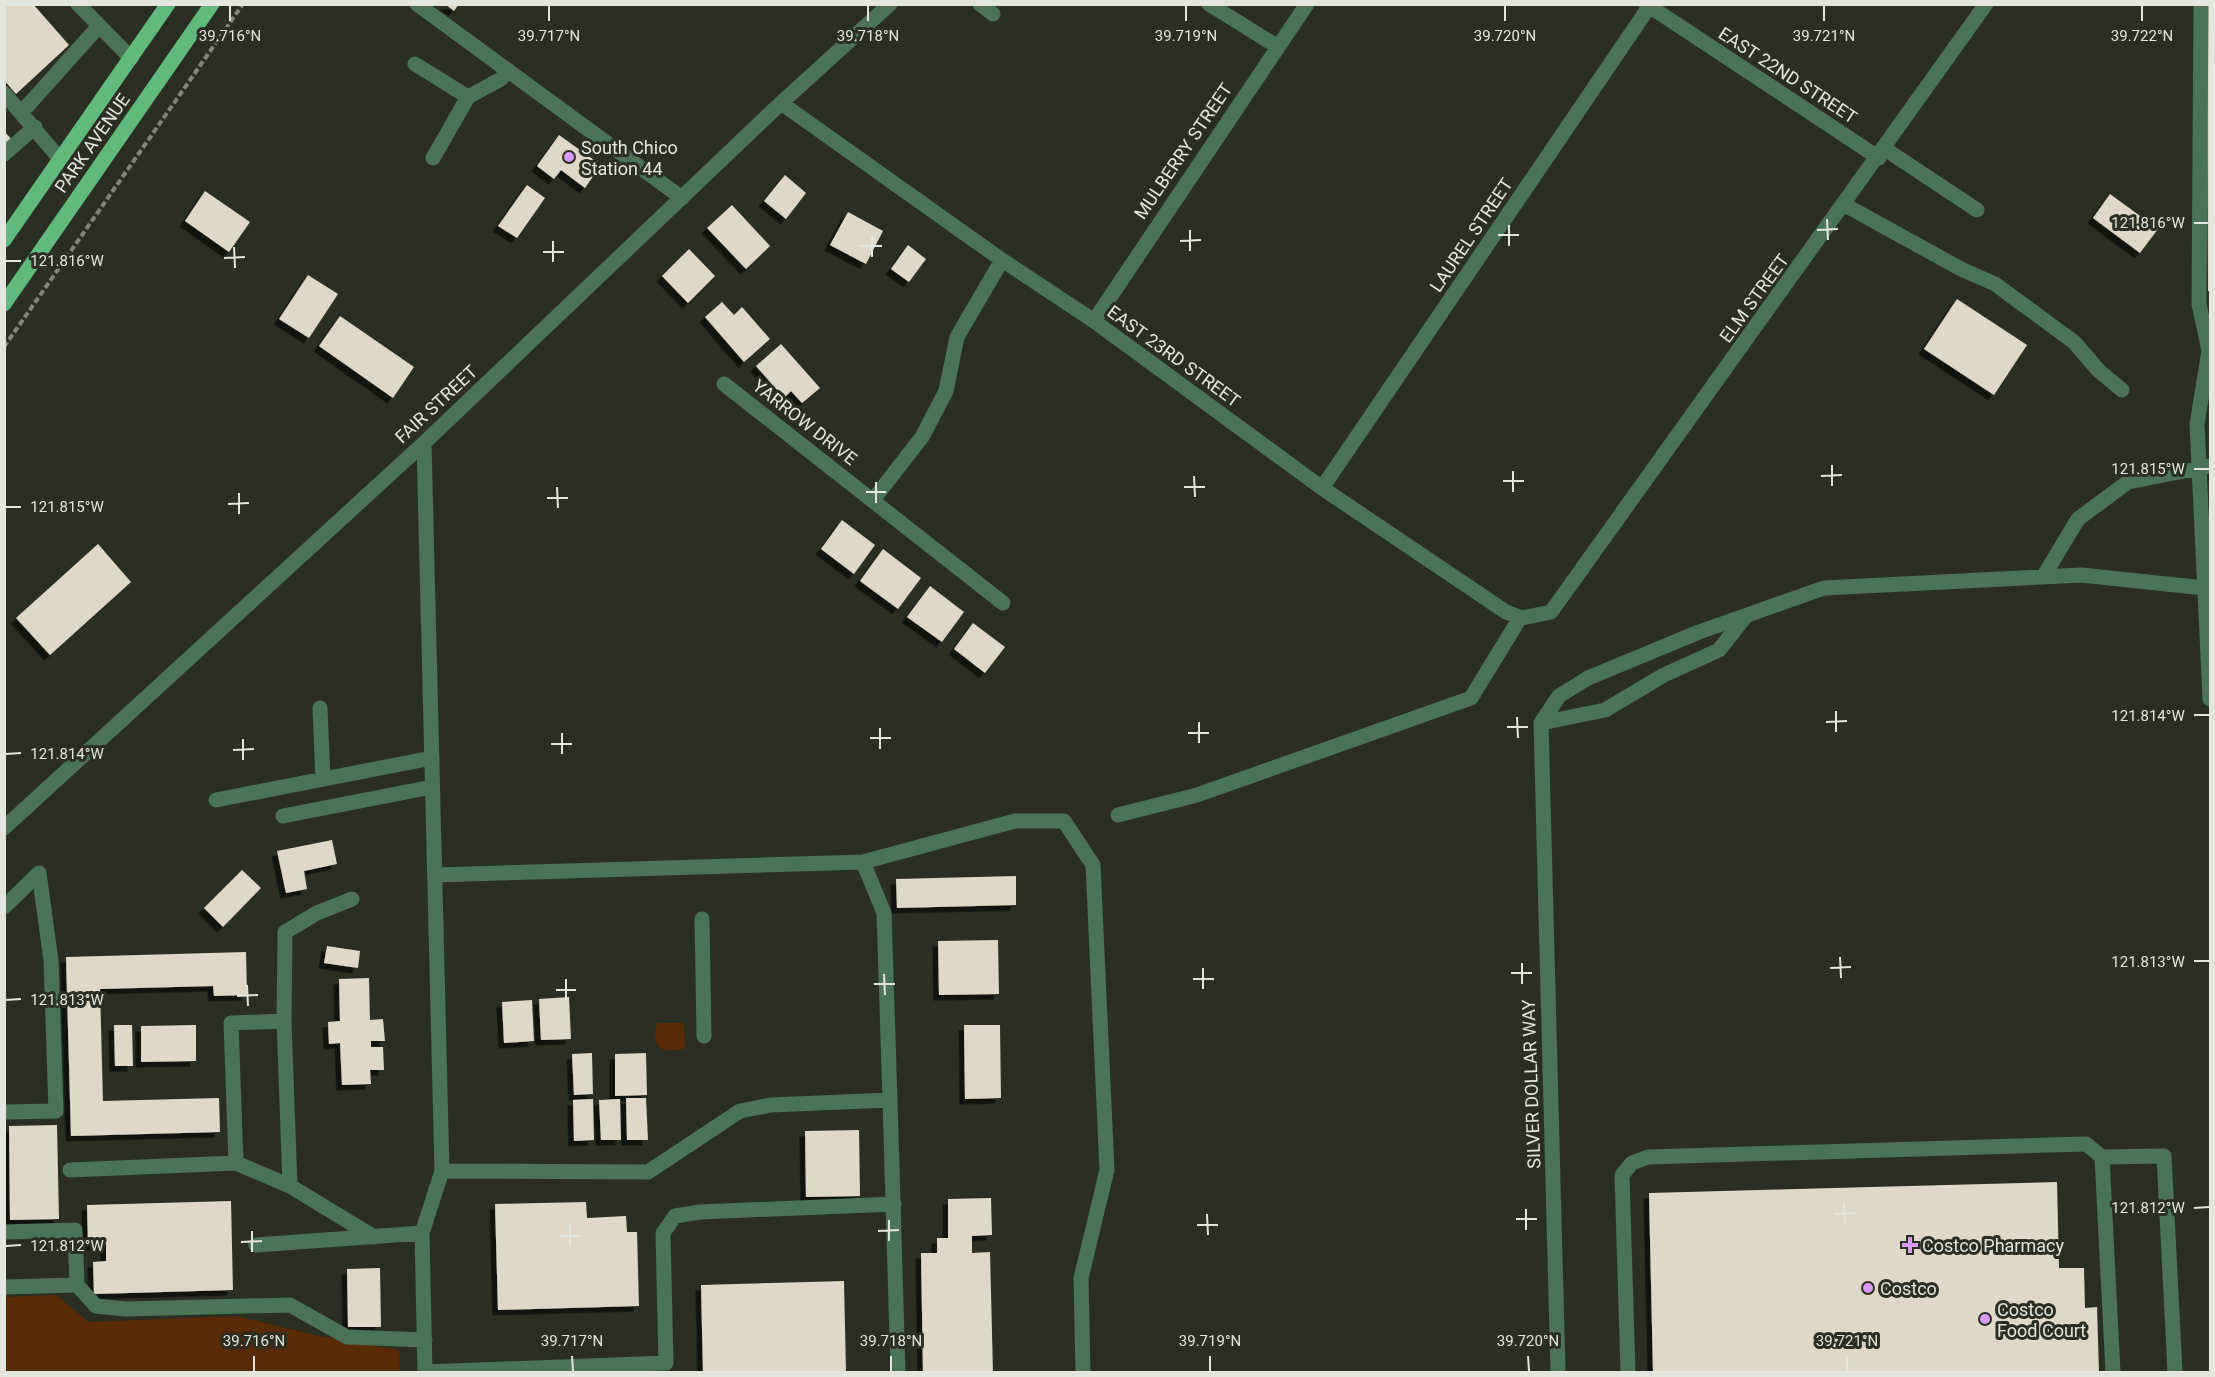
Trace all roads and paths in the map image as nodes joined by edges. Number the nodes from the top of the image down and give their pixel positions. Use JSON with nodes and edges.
{"nodes":[{"id":1,"x":168,"y":4,"type":"edge"},
{"id":2,"x":212,"y":4,"type":"edge"},
{"id":3,"x":243,"y":4,"type":"edge"},
{"id":4,"x":417,"y":4,"type":"edge"},
{"id":5,"x":890,"y":4,"type":"edge"},
{"id":6,"x":980,"y":4,"type":"edge"},
{"id":7,"x":1209,"y":4,"type":"edge"},
{"id":8,"x":1307,"y":4,"type":"edge"},
{"id":9,"x":1986,"y":4,"type":"edge"},
{"id":10,"x":2201,"y":4,"type":"edge"},
{"id":11,"x":1649,"y":5,"type":"edge"},
{"id":12,"x":83,"y":6,"type":"edge"},
{"id":13,"x":993,"y":14,"type":"dead end"},
{"id":14,"x":99,"y":26,"type":"junction"},
{"id":15,"x":1278,"y":47,"type":"junction"},
{"id":16,"x":131,"y":58,"type":"junction"},
{"id":17,"x":415,"y":64,"type":"dead end"},
{"id":18,"x":508,"y":70,"type":"junction"},
{"id":19,"x":4,"y":93,"type":"edge"},
{"id":20,"x":468,"y":98,"type":"junction"},
{"id":21,"x":781,"y":103,"type":"junction"},
{"id":22,"x":22,"y":112,"type":"junction"},
{"id":23,"x":35,"y":127,"type":"junction"},
{"id":24,"x":1882,"y":153,"type":"junction"},
{"id":25,"x":4,"y":154,"type":"edge"},
{"id":26,"x":433,"y":158,"type":"dead end"},
{"id":27,"x":60,"y":159,"type":"junction"},
{"id":28,"x":682,"y":198,"type":"junction"},
{"id":29,"x":1845,"y":205,"type":"junction"},
{"id":30,"x":1977,"y":210,"type":"dead end"},
{"id":31,"x":4,"y":240,"type":"edge"},
{"id":32,"x":1002,"y":260,"type":"junction"},
{"id":33,"x":6,"y":298,"type":"edge"},
{"id":34,"x":1094,"y":321,"type":"junction"},
{"id":35,"x":4,"y":347,"type":"edge"},
{"id":36,"x":724,"y":384,"type":"dead end"},
{"id":37,"x":2121,"y":390,"type":"dead end"},
{"id":38,"x":424,"y":443,"type":"junction"},
{"id":39,"x":2205,"y":466,"type":"edge"},
{"id":40,"x":1322,"y":488,"type":"junction"},
{"id":41,"x":873,"y":500,"type":"junction"},
{"id":42,"x":2043,"y":577,"type":"junction"},
{"id":43,"x":2205,"y":588,"type":"junction"},
{"id":44,"x":1003,"y":603,"type":"dead end"},
{"id":45,"x":1745,"y":617,"type":"junction"},
{"id":46,"x":1520,"y":618,"type":"junction"},
{"id":47,"x":2210,"y":699,"type":"edge"},
{"id":48,"x":320,"y":708,"type":"dead end"},
{"id":49,"x":1541,"y":723,"type":"junction"},
{"id":50,"x":432,"y":758,"type":"junction"},
{"id":51,"x":323,"y":779,"type":"junction"},
{"id":52,"x":432,"y":788,"type":"junction"},
{"id":53,"x":216,"y":800,"type":"dead end"},
{"id":54,"x":1118,"y":815,"type":"dead end"},
{"id":55,"x":283,"y":816,"type":"dead end"},
{"id":56,"x":4,"y":828,"type":"edge"},
{"id":57,"x":863,"y":862,"type":"junction"},
{"id":58,"x":435,"y":875,"type":"junction"},
{"id":59,"x":352,"y":899,"type":"dead end"},
{"id":60,"x":4,"y":907,"type":"edge"},
{"id":61,"x":702,"y":919,"type":"dead end"},
{"id":62,"x":284,"y":1021,"type":"junction"},
{"id":63,"x":704,"y":1036,"type":"dead end"},
{"id":64,"x":890,"y":1100,"type":"junction"},
{"id":65,"x":4,"y":1112,"type":"edge"},
{"id":66,"x":2102,"y":1157,"type":"junction"},
{"id":67,"x":236,"y":1163,"type":"junction"},
{"id":68,"x":70,"y":1170,"type":"dead end"},
{"id":69,"x":442,"y":1171,"type":"junction"},
{"id":70,"x":290,"y":1186,"type":"junction"},
{"id":71,"x":894,"y":1204,"type":"junction"},
{"id":72,"x":4,"y":1232,"type":"edge"},
{"id":73,"x":422,"y":1233,"type":"junction"},
{"id":74,"x":374,"y":1237,"type":"junction"},
{"id":75,"x":256,"y":1245,"type":"dead end"},
{"id":76,"x":76,"y":1285,"type":"junction"},
{"id":77,"x":4,"y":1287,"type":"edge"},
{"id":78,"x":424,"y":1340,"type":"junction"},
{"id":79,"x":647,"y":1368,"type":"edge"},
{"id":80,"x":426,"y":1372,"type":"edge"},
{"id":81,"x":898,"y":1372,"type":"edge"},
{"id":82,"x":1083,"y":1372,"type":"edge"},
{"id":83,"x":1558,"y":1372,"type":"edge"},
{"id":84,"x":1628,"y":1372,"type":"edge"},
{"id":85,"x":2113,"y":1372,"type":"edge"},
{"id":86,"x":2175,"y":1372,"type":"edge"}],
"edges":[{"from":1,"to":16,"type":"main road","name":"PARK AVENUE"},
{"from":2,"to":33,"type":"main road","name":"PARK AVENUE"},
{"from":3,"to":35,"type":"path"},
{"from":4,"to":18,"type":"street"},
{"from":5,"to":21,"type":"street","name":"FAIR STREET"},
{"from":6,"to":13,"type":"street"},
{"from":7,"to":15,"type":"street"},
{"from":8,"to":15,"type":"street","name":"MULBERRY STREET"},
{"from":9,"to":24,"type":"street","name":"ELM STREET"},
{"from":10,"to":39,"type":"street"},
{"from":11,"to":24,"type":"street","name":"EAST 22ND STREET"},
{"from":11,"to":40,"type":"street","name":"LAUREL STREET"},
{"from":12,"to":14,"type":"street"},
{"from":14,"to":16,"type":"street"},
{"from":14,"to":22,"type":"street"},
{"from":15,"to":34,"type":"street","name":"MULBERRY STREET"},
{"from":16,"to":27,"type":"main road","name":"PARK AVENUE"},
{"from":17,"to":20,"type":"street"},
{"from":18,"to":20,"type":"street"},
{"from":18,"to":28,"type":"street"},
{"from":19,"to":22,"type":"street"},
{"from":20,"to":26,"type":"street"},
{"from":21,"to":28,"type":"street","name":"FAIR STREET"},
{"from":21,"to":32,"type":"street","name":"EAST 23RD STREET"},
{"from":22,"to":23,"type":"street"},
{"from":23,"to":25,"type":"street"},
{"from":23,"to":27,"type":"street"},
{"from":24,"to":29,"type":"street","name":"ELM STREET"},
{"from":24,"to":30,"type":"street","name":"EAST 22ND STREET"},
{"from":27,"to":31,"type":"main road","name":"PARK AVENUE"},
{"from":28,"to":38,"type":"street","name":"FAIR STREET"},
{"from":29,"to":37,"type":"street"},
{"from":29,"to":46,"type":"street","name":"ELM STREET"},
{"from":32,"to":34,"type":"street","name":"EAST 23RD STREET"},
{"from":32,"to":41,"type":"street"},
{"from":34,"to":40,"type":"street","name":"EAST 23RD STREET"},
{"from":36,"to":41,"type":"street","name":"YARROW DRIVE"},
{"from":38,"to":50,"type":"street"},
{"from":38,"to":56,"type":"street","name":"FAIR STREET"},
{"from":39,"to":42,"type":"street"},
{"from":39,"to":43,"type":"street"},
{"from":40,"to":46,"type":"street","name":"EAST 23RD STREET"},
{"from":41,"to":44,"type":"street","name":"YARROW DRIVE"},
{"from":42,"to":43,"type":"street"},
{"from":42,"to":45,"type":"street"},
{"from":43,"to":47,"type":"street"},
{"from":45,"to":49,"type":"street"},
{"from":45,"to":49,"type":"street"},
{"from":46,"to":54,"type":"street"},
{"from":48,"to":51,"type":"street"},
{"from":49,"to":83,"type":"street","name":"SILVER DOLLAR WAY"},
{"from":50,"to":51,"type":"street"},
{"from":50,"to":52,"type":"street"},
{"from":51,"to":53,"type":"street"},
{"from":52,"to":55,"type":"street"},
{"from":52,"to":58,"type":"street"},
{"from":57,"to":58,"type":"street"},
{"from":57,"to":64,"type":"street"},
{"from":57,"to":82,"type":"street"},
{"from":58,"to":69,"type":"street"},
{"from":59,"to":62,"type":"street"},
{"from":60,"to":65,"type":"street"},
{"from":61,"to":63,"type":"street"},
{"from":62,"to":67,"type":"street"},
{"from":62,"to":70,"type":"street"},
{"from":64,"to":69,"type":"street"},
{"from":64,"to":71,"type":"street"},
{"from":66,"to":84,"type":"street"},
{"from":66,"to":85,"type":"street"},
{"from":66,"to":86,"type":"street"},
{"from":67,"to":68,"type":"street"},
{"from":67,"to":70,"type":"street"},
{"from":69,"to":73,"type":"street"},
{"from":70,"to":74,"type":"street"},
{"from":71,"to":79,"type":"street"},
{"from":71,"to":81,"type":"street"},
{"from":72,"to":76,"type":"street"},
{"from":73,"to":74,"type":"street"},
{"from":73,"to":78,"type":"street"},
{"from":74,"to":75,"type":"street"},
{"from":76,"to":77,"type":"street"},
{"from":76,"to":78,"type":"street"},
{"from":78,"to":80,"type":"street"},
{"from":79,"to":80,"type":"street"}]}
